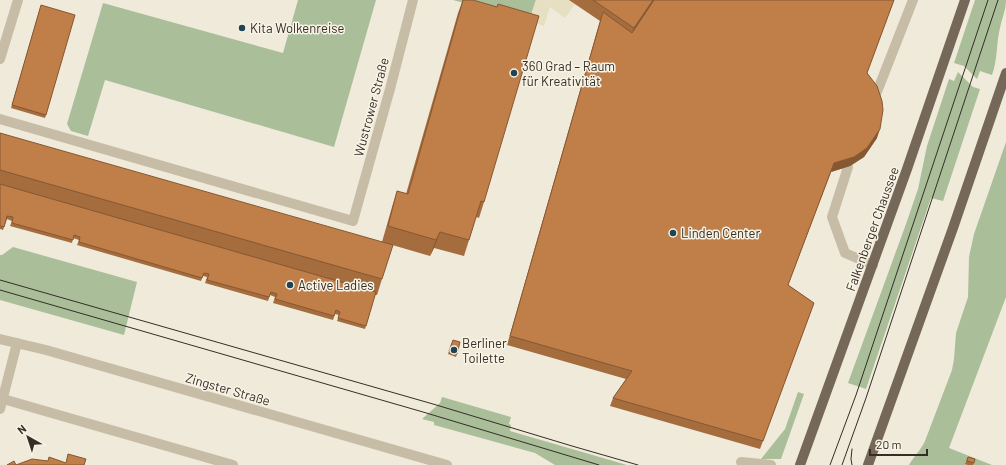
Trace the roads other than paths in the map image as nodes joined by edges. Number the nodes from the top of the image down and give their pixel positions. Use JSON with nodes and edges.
{"nodes":[{"id":1,"x":18,"y":0,"type":"edge"},
{"id":2,"x":413,"y":0,"type":"edge"},
{"id":3,"x":913,"y":0,"type":"edge"},
{"id":4,"x":965,"y":0,"type":"edge"},
{"id":5,"x":0,"y":60,"type":"edge"},
{"id":6,"x":1006,"y":73,"type":"edge"},
{"id":7,"x":875,"y":97,"type":"edge"},
{"id":8,"x":0,"y":119,"type":"edge"},
{"id":9,"x":848,"y":167,"type":"edge"},
{"id":10,"x":873,"y":265,"type":"junction"},
{"id":11,"x":0,"y":339,"type":"edge"},
{"id":12,"x":17,"y":342,"type":"junction"},
{"id":13,"x":2,"y":404,"type":"edge"},
{"id":14,"x":741,"y":462,"type":"dead end"},
{"id":15,"x":431,"y":463,"type":"edge"},
{"id":16,"x":233,"y":465,"type":"edge"},
{"id":17,"x":448,"y":465,"type":"edge"},
{"id":18,"x":771,"y":465,"type":"edge"},
{"id":19,"x":800,"y":465,"type":"edge"},
{"id":20,"x":868,"y":465,"type":"edge"}],
"edges":[{"from":1,"to":5,"type":"street"},
{"from":2,"to":8,"type":"street","name":"Wustrower Straße"},
{"from":3,"to":7,"type":"street"},
{"from":4,"to":10,"type":"main road","name":"Falkenberger Chaussee"},
{"from":6,"to":20,"type":"main road"},
{"from":9,"to":10,"type":"street"},
{"from":10,"to":19,"type":"main road","name":"Falkenberger Chaussee"},
{"from":11,"to":12,"type":"street","name":"Zingster Straße"},
{"from":12,"to":13,"type":"street"},
{"from":12,"to":15,"type":"street","name":"Zingster Straße"},
{"from":13,"to":16,"type":"street"},
{"from":14,"to":18,"type":"street"},
{"from":15,"to":17,"type":"street","name":"Zingster Straße"}]}
